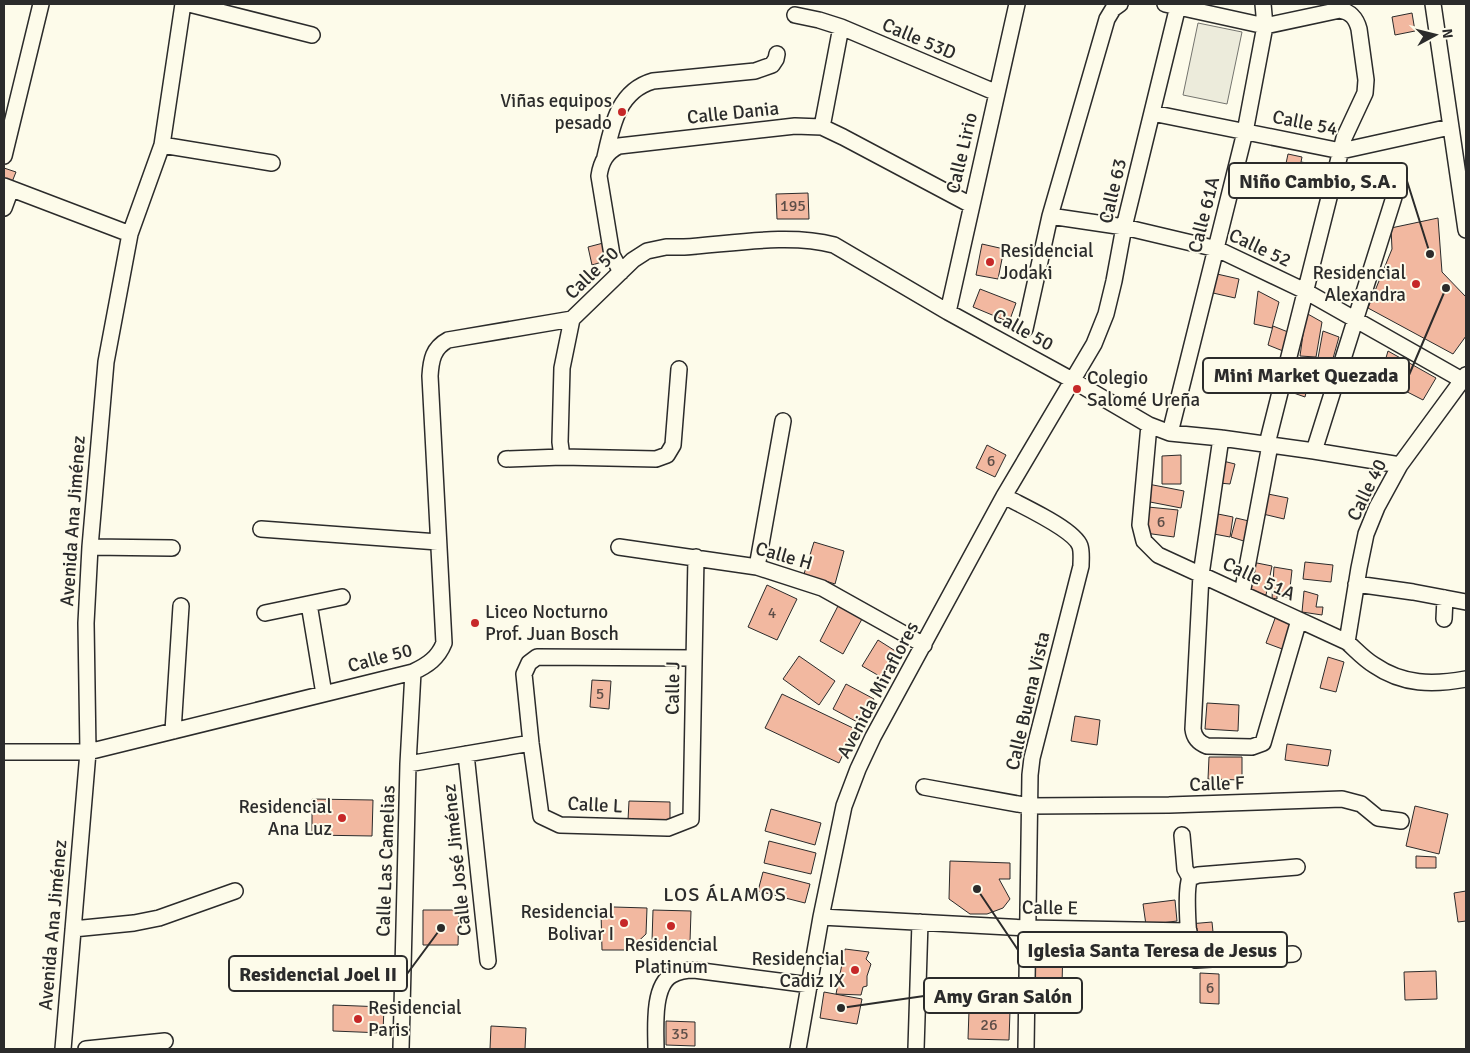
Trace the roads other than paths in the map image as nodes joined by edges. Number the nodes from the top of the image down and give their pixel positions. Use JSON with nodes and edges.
{"nodes":[{"id":1,"x":41,"y":4,"type":"edge"},
{"id":2,"x":183,"y":4,"type":"edge"},
{"id":3,"x":190,"y":4,"type":"edge"},
{"id":4,"x":1017,"y":4,"type":"edge"},
{"id":5,"x":1120,"y":4,"type":"edge"},
{"id":6,"x":1263,"y":4,"type":"edge"},
{"id":7,"x":1433,"y":4,"type":"edge"},
{"id":8,"x":1172,"y":5,"type":"edge"},
{"id":9,"x":795,"y":15,"type":"dead end"},
{"id":10,"x":1265,"y":26,"type":"junction"},
{"id":11,"x":840,"y":27,"type":"junction"},
{"id":12,"x":312,"y":34,"type":"dead end"},
{"id":13,"x":777,"y":54,"type":"dead end"},
{"id":14,"x":996,"y":93,"type":"junction"},
{"id":15,"x":1152,"y":112,"type":"junction"},
{"id":16,"x":822,"y":127,"type":"junction"},
{"id":17,"x":1450,"y":127,"type":"junction"},
{"id":18,"x":1245,"y":132,"type":"junction"},
{"id":19,"x":162,"y":145,"type":"junction"},
{"id":20,"x":1341,"y":151,"type":"junction"},
{"id":21,"x":4,"y":156,"type":"edge"},
{"id":22,"x":605,"y":157,"type":"junction"},
{"id":23,"x":272,"y":163,"type":"dead end"},
{"id":24,"x":7,"y":188,"type":"edge"},
{"id":25,"x":1394,"y":197,"type":"dead end"},
{"id":26,"x":971,"y":205,"type":"junction"},
{"id":27,"x":4,"y":208,"type":"edge"},
{"id":28,"x":1050,"y":216,"type":"junction"},
{"id":29,"x":1124,"y":228,"type":"junction"},
{"id":30,"x":1466,"y":230,"type":"edge"},
{"id":31,"x":130,"y":234,"type":"junction"},
{"id":32,"x":1217,"y":249,"type":"junction"},
{"id":33,"x":620,"y":272,"type":"junction"},
{"id":34,"x":1306,"y":292,"type":"junction"},
{"id":35,"x":948,"y":312,"type":"junction"},
{"id":36,"x":572,"y":319,"type":"junction"},
{"id":37,"x":1354,"y":320,"type":"junction"},
{"id":38,"x":1025,"y":329,"type":"dead end"},
{"id":39,"x":680,"y":369,"type":"dead end"},
{"id":40,"x":1464,"y":377,"type":"edge"},
{"id":41,"x":1072,"y":380,"type":"junction"},
{"id":42,"x":783,"y":421,"type":"dead end"},
{"id":43,"x":1149,"y":425,"type":"junction"},
{"id":44,"x":1170,"y":433,"type":"junction"},
{"id":45,"x":1221,"y":438,"type":"junction"},
{"id":46,"x":1269,"y":444,"type":"junction"},
{"id":47,"x":1314,"y":451,"type":"junction"},
{"id":48,"x":562,"y":457,"type":"junction"},
{"id":49,"x":506,"y":459,"type":"dead end"},
{"id":50,"x":1400,"y":465,"type":"junction"},
{"id":51,"x":1004,"y":496,"type":"junction"},
{"id":52,"x":261,"y":529,"type":"dead end"},
{"id":53,"x":438,"y":542,"type":"junction"},
{"id":54,"x":90,"y":547,"type":"junction"},
{"id":55,"x":620,"y":547,"type":"dead end"},
{"id":56,"x":172,"y":548,"type":"dead end"},
{"id":57,"x":696,"y":557,"type":"junction"},
{"id":58,"x":757,"y":567,"type":"junction"},
{"id":59,"x":1201,"y":575,"type":"junction"},
{"id":60,"x":1356,"y":584,"type":"junction"},
{"id":61,"x":1242,"y":594,"type":"junction"},
{"id":62,"x":342,"y":597,"type":"dead end"},
{"id":63,"x":1445,"y":598,"type":"junction"},
{"id":64,"x":1466,"y":602,"type":"edge"},
{"id":65,"x":309,"y":604,"type":"junction"},
{"id":66,"x":180,"y":606,"type":"dead end"},
{"id":67,"x":265,"y":613,"type":"dead end"},
{"id":68,"x":1444,"y":619,"type":"dead end"},
{"id":69,"x":1299,"y":620,"type":"junction"},
{"id":70,"x":1348,"y":642,"type":"junction"},
{"id":71,"x":924,"y":645,"type":"junction"},
{"id":72,"x":694,"y":658,"type":"junction"},
{"id":73,"x":413,"y":672,"type":"junction"},
{"id":74,"x":1466,"y":679,"type":"edge"},
{"id":75,"x":324,"y":694,"type":"junction"},
{"id":76,"x":173,"y":731,"type":"junction"},
{"id":77,"x":531,"y":744,"type":"junction"},
{"id":78,"x":4,"y":752,"type":"edge"},
{"id":79,"x":88,"y":752,"type":"junction"},
{"id":80,"x":466,"y":754,"type":"junction"},
{"id":81,"x":408,"y":764,"type":"junction"},
{"id":82,"x":924,"y":787,"type":"dead end"},
{"id":83,"x":1029,"y":806,"type":"junction"},
{"id":84,"x":691,"y":820,"type":"joint"},
{"id":85,"x":1402,"y":821,"type":"dead end"},
{"id":86,"x":1182,"y":835,"type":"dead end"},
{"id":87,"x":1297,"y":867,"type":"dead end"},
{"id":88,"x":1190,"y":878,"type":"junction"},
{"id":89,"x":235,"y":890,"type":"dead end"},
{"id":90,"x":821,"y":917,"type":"junction"},
{"id":91,"x":920,"y":922,"type":"junction"},
{"id":92,"x":73,"y":928,"type":"junction"},
{"id":93,"x":1026,"y":928,"type":"junction"},
{"id":94,"x":1189,"y":930,"type":"junction"},
{"id":95,"x":1293,"y":954,"type":"dead end"},
{"id":96,"x":488,"y":961,"type":"dead end"},
{"id":97,"x":810,"y":985,"type":"junction"},
{"id":98,"x":165,"y":1040,"type":"dead end"},
{"id":99,"x":63,"y":1049,"type":"edge"},
{"id":100,"x":86,"y":1049,"type":"edge"},
{"id":101,"x":401,"y":1049,"type":"edge"},
{"id":102,"x":656,"y":1049,"type":"edge"},
{"id":103,"x":798,"y":1049,"type":"edge"},
{"id":104,"x":916,"y":1049,"type":"edge"},
{"id":105,"x":1026,"y":1049,"type":"edge"}],
"edges":[{"from":1,"to":21,"type":"street"},
{"from":2,"to":19,"type":"street","name":"Avenida Ana Jiménez"},
{"from":3,"to":12,"type":"street"},
{"from":4,"to":14,"type":"street","name":"Calle Lirio"},
{"from":5,"to":28,"type":"street"},
{"from":6,"to":10,"type":"street","name":"Calle 61A"},
{"from":7,"to":17,"type":"street"},
{"from":8,"to":10,"type":"street"},
{"from":8,"to":15,"type":"street","name":"Calle 63"},
{"from":9,"to":11,"type":"street","name":"Calle 53D"},
{"from":10,"to":18,"type":"street","name":"Calle 61A"},
{"from":10,"to":20,"type":"street"},
{"from":11,"to":14,"type":"street","name":"Calle 53D"},
{"from":11,"to":16,"type":"street"},
{"from":13,"to":22,"type":"street"},
{"from":14,"to":26,"type":"street","name":"Calle Lirio"},
{"from":15,"to":18,"type":"street","name":"Calle 54"},
{"from":15,"to":29,"type":"street","name":"Calle 63"},
{"from":16,"to":22,"type":"street","name":"Calle Dania"},
{"from":16,"to":26,"type":"street","name":"Calle Dania"},
{"from":17,"to":20,"type":"street","name":"Calle 54"},
{"from":17,"to":30,"type":"street"},
{"from":18,"to":20,"type":"street","name":"Calle 54"},
{"from":18,"to":32,"type":"street","name":"Calle 61A"},
{"from":19,"to":23,"type":"street"},
{"from":19,"to":31,"type":"street","name":"Avenida Ana Jiménez"},
{"from":20,"to":34,"type":"street"},
{"from":22,"to":33,"type":"street"},
{"from":24,"to":27,"type":"street"},
{"from":24,"to":31,"type":"street"},
{"from":25,"to":37,"type":"street"},
{"from":26,"to":35,"type":"street","name":"Calle Lirio"},
{"from":28,"to":29,"type":"street","name":"Calle 52"},
{"from":28,"to":38,"type":"street"},
{"from":29,"to":32,"type":"street","name":"Calle 52"},
{"from":29,"to":41,"type":"street","name":"Calle 63"},
{"from":31,"to":54,"type":"street","name":"Avenida Ana Jiménez"},
{"from":32,"to":34,"type":"street","name":"Calle 52"},
{"from":32,"to":44,"type":"street","name":"Calle 61A"},
{"from":33,"to":35,"type":"street","name":"Calle 50"},
{"from":33,"to":36,"type":"street","name":"Calle 50"},
{"from":34,"to":37,"type":"street","name":"Calle 52"},
{"from":34,"to":46,"type":"street"},
{"from":35,"to":41,"type":"street","name":"Calle 50"},
{"from":36,"to":48,"type":"street"},
{"from":36,"to":53,"type":"street","name":"Calle 50"},
{"from":37,"to":40,"type":"street","name":"Calle 52"},
{"from":37,"to":47,"type":"street"},
{"from":39,"to":48,"type":"street"},
{"from":40,"to":50,"type":"street","name":"Calle 40"},
{"from":41,"to":43,"type":"street","name":"Calle 50"},
{"from":41,"to":51,"type":"street","name":"Avenida Miraflores"},
{"from":42,"to":58,"type":"street"},
{"from":43,"to":44,"type":"street","name":"Calle 50"},
{"from":43,"to":59,"type":"street","name":"Calle 51A"},
{"from":44,"to":45,"type":"street","name":"Calle 50"},
{"from":45,"to":46,"type":"street","name":"Calle 50"},
{"from":45,"to":59,"type":"street"},
{"from":46,"to":47,"type":"street","name":"Calle 50"},
{"from":46,"to":61,"type":"street"},
{"from":47,"to":50,"type":"street","name":"Calle 50"},
{"from":48,"to":49,"type":"street"},
{"from":50,"to":60,"type":"street","name":"Calle 40"},
{"from":51,"to":71,"type":"street","name":"Avenida Miraflores"},
{"from":51,"to":83,"type":"street","name":"Calle Buena Vista"},
{"from":52,"to":53,"type":"street"},
{"from":53,"to":73,"type":"street","name":"Calle 50"},
{"from":54,"to":56,"type":"street"},
{"from":54,"to":79,"type":"street","name":"Avenida Ana Jiménez"},
{"from":55,"to":57,"type":"street","name":"Calle H"},
{"from":57,"to":58,"type":"street","name":"Calle H"},
{"from":57,"to":72,"type":"street","name":"Calle J"},
{"from":58,"to":71,"type":"street","name":"Calle H"},
{"from":59,"to":61,"type":"street","name":"Calle 51A"},
{"from":59,"to":69,"type":"street"},
{"from":60,"to":63,"type":"street"},
{"from":60,"to":70,"type":"street","name":"Calle 40"},
{"from":61,"to":69,"type":"street","name":"Calle 51A"},
{"from":62,"to":65,"type":"street"},
{"from":63,"to":64,"type":"street"},
{"from":63,"to":68,"type":"street"},
{"from":65,"to":67,"type":"street"},
{"from":65,"to":75,"type":"street"},
{"from":66,"to":76,"type":"street"},
{"from":69,"to":70,"type":"street","name":"Calle 51A"},
{"from":70,"to":74,"type":"street","name":"Calle 51A"},
{"from":71,"to":90,"type":"street","name":"Avenida Miraflores"},
{"from":72,"to":77,"type":"street"},
{"from":72,"to":84,"type":"street","name":"Calle J"},
{"from":73,"to":75,"type":"street","name":"Calle 50"},
{"from":73,"to":81,"type":"street","name":"Calle Las Camelias"},
{"from":75,"to":76,"type":"street","name":"Calle 50"},
{"from":76,"to":79,"type":"street","name":"Calle 50"},
{"from":77,"to":80,"type":"street"},
{"from":77,"to":84,"type":"street","name":"Calle L"},
{"from":78,"to":79,"type":"street","name":"Calle 50"},
{"from":79,"to":92,"type":"street","name":"Avenida Ana Jiménez"},
{"from":80,"to":81,"type":"street"},
{"from":80,"to":96,"type":"street","name":"Calle José Jiménez"},
{"from":81,"to":101,"type":"street","name":"Calle Las Camelias"},
{"from":82,"to":83,"type":"street","name":"Calle F"},
{"from":83,"to":85,"type":"street","name":"Calle F"},
{"from":83,"to":93,"type":"street","name":"Calle Buena Vista"},
{"from":86,"to":88,"type":"street"},
{"from":87,"to":88,"type":"street"},
{"from":88,"to":94,"type":"street"},
{"from":89,"to":92,"type":"street"},
{"from":90,"to":91,"type":"street","name":"Calle E"},
{"from":90,"to":97,"type":"street","name":"Avenida Miraflores"},
{"from":91,"to":93,"type":"street","name":"Calle E"},
{"from":91,"to":104,"type":"street"},
{"from":92,"to":99,"type":"street","name":"Avenida Ana Jiménez"},
{"from":93,"to":94,"type":"street","name":"Calle E"},
{"from":93,"to":105,"type":"street","name":"Calle Buena Vista"},
{"from":94,"to":95,"type":"street"},
{"from":97,"to":102,"type":"street"},
{"from":97,"to":103,"type":"street","name":"Avenida Miraflores"},
{"from":98,"to":100,"type":"street"}]}
